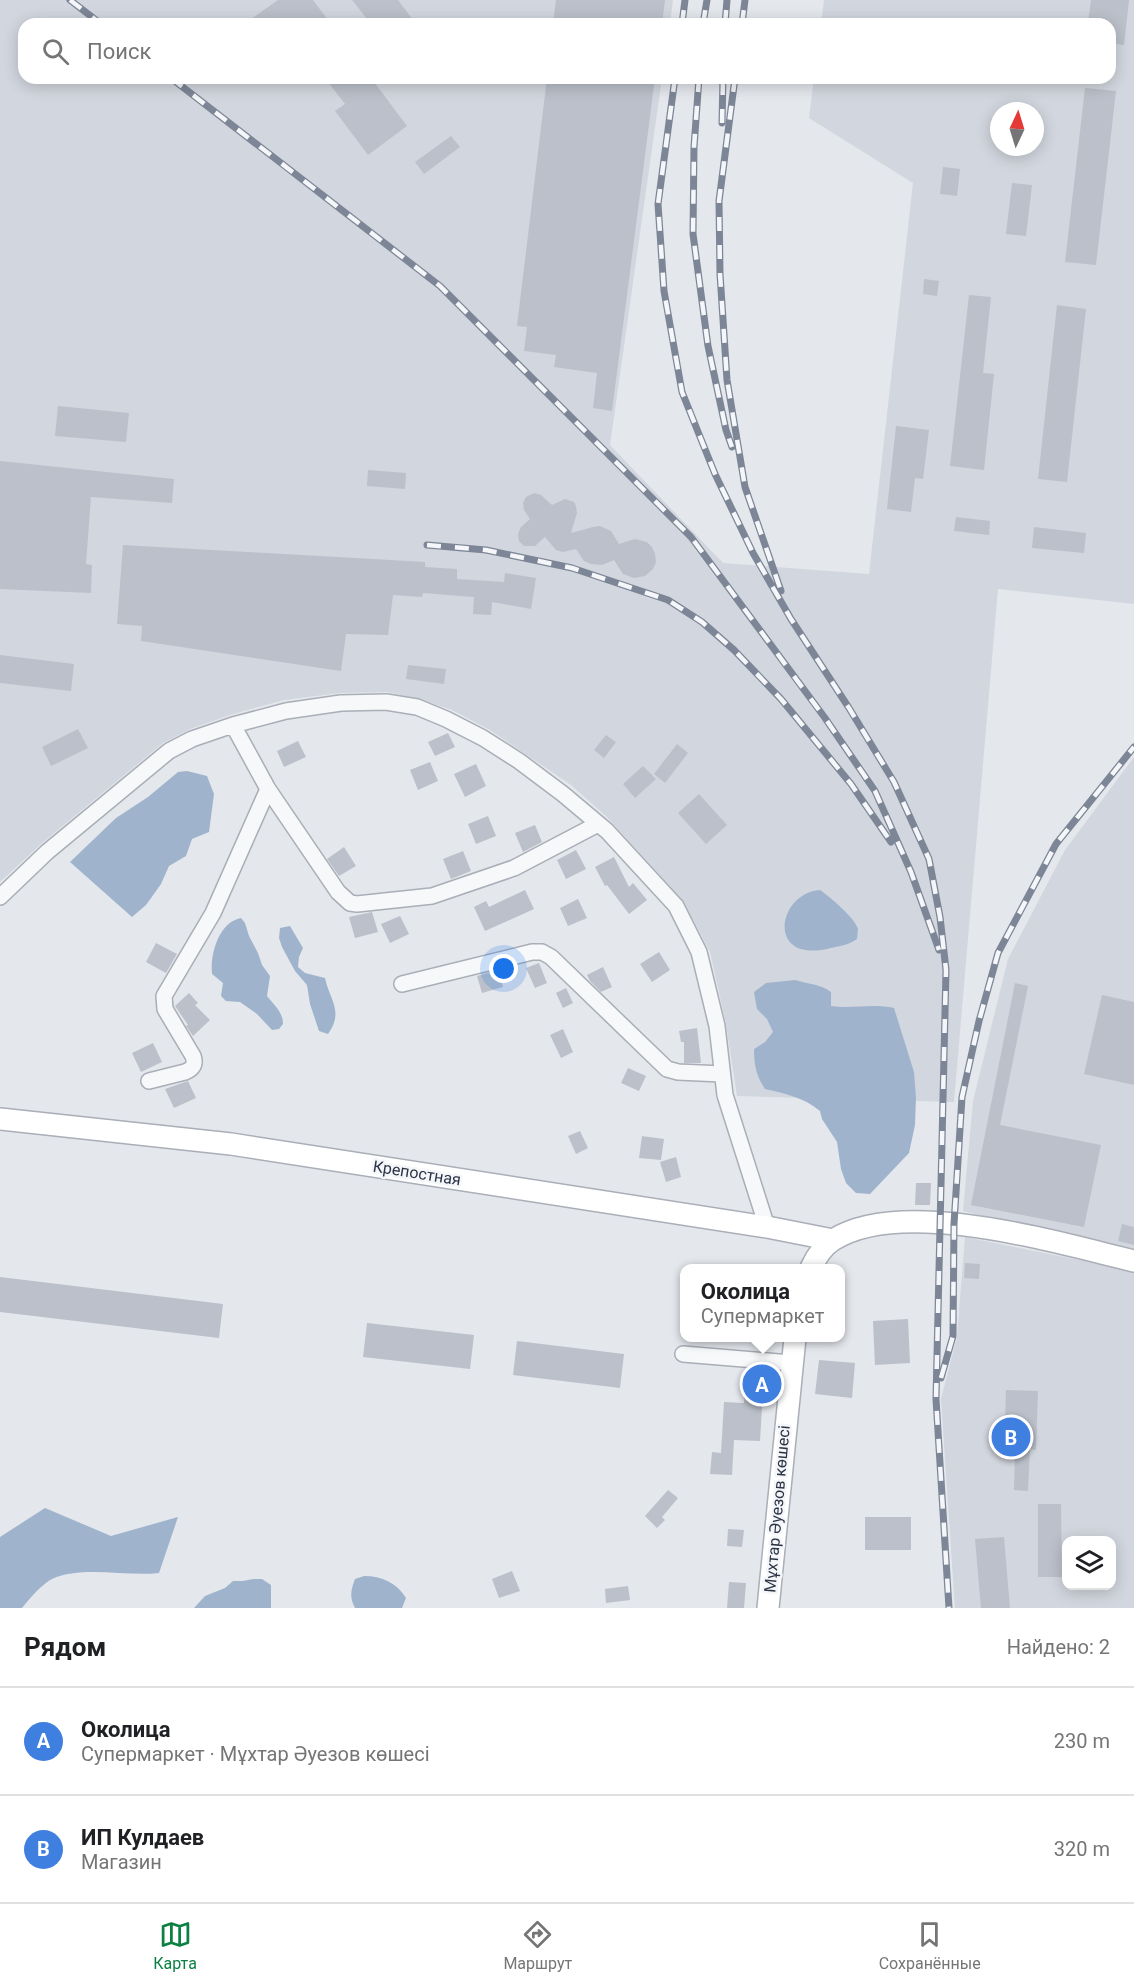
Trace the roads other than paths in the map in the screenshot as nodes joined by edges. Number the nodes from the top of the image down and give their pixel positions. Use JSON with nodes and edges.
{"nodes":[{"id":1,"x":233,"y":725,"type":"junction"},
{"id":2,"x":268,"y":789,"type":"junction"},
{"id":3,"x":598,"y":824,"type":"junction"},
{"id":4,"x":0,"y":897,"type":"edge"},
{"id":5,"x":402,"y":984,"type":"dead end"},
{"id":6,"x":722,"y":1074,"type":"junction"},
{"id":7,"x":149,"y":1081,"type":"dead end"},
{"id":8,"x":0,"y":1119,"type":"edge"},
{"id":9,"x":767,"y":1227,"type":"junction"},
{"id":10,"x":833,"y":1240,"type":"junction"},
{"id":11,"x":1134,"y":1261,"type":"edge"},
{"id":12,"x":814,"y":1264,"type":"edge"},
{"id":13,"x":794,"y":1342,"type":"edge"},
{"id":14,"x":683,"y":1353,"type":"dead end"},
{"id":15,"x":791,"y":1363,"type":"junction"},
{"id":16,"x":768,"y":1608,"type":"edge"}],
"edges":[{"from":1,"to":2,"type":"street"},
{"from":1,"to":3,"type":"street"},
{"from":1,"to":4,"type":"street"},
{"from":2,"to":3,"type":"street"},
{"from":2,"to":7,"type":"street"},
{"from":3,"to":6,"type":"street"},
{"from":5,"to":6,"type":"street"},
{"from":6,"to":9,"type":"street"},
{"from":8,"to":9,"type":"street","name":"Крепостная"},
{"from":9,"to":10,"type":"street","name":"Крепостная"},
{"from":10,"to":11,"type":"street"},
{"from":10,"to":12,"type":"street"},
{"from":13,"to":15,"type":"street","name":"Мұхтар Әуезов көшесі"},
{"from":14,"to":15,"type":"street"},
{"from":15,"to":16,"type":"street","name":"Мұхтар Әуезов көшесі"}]}
